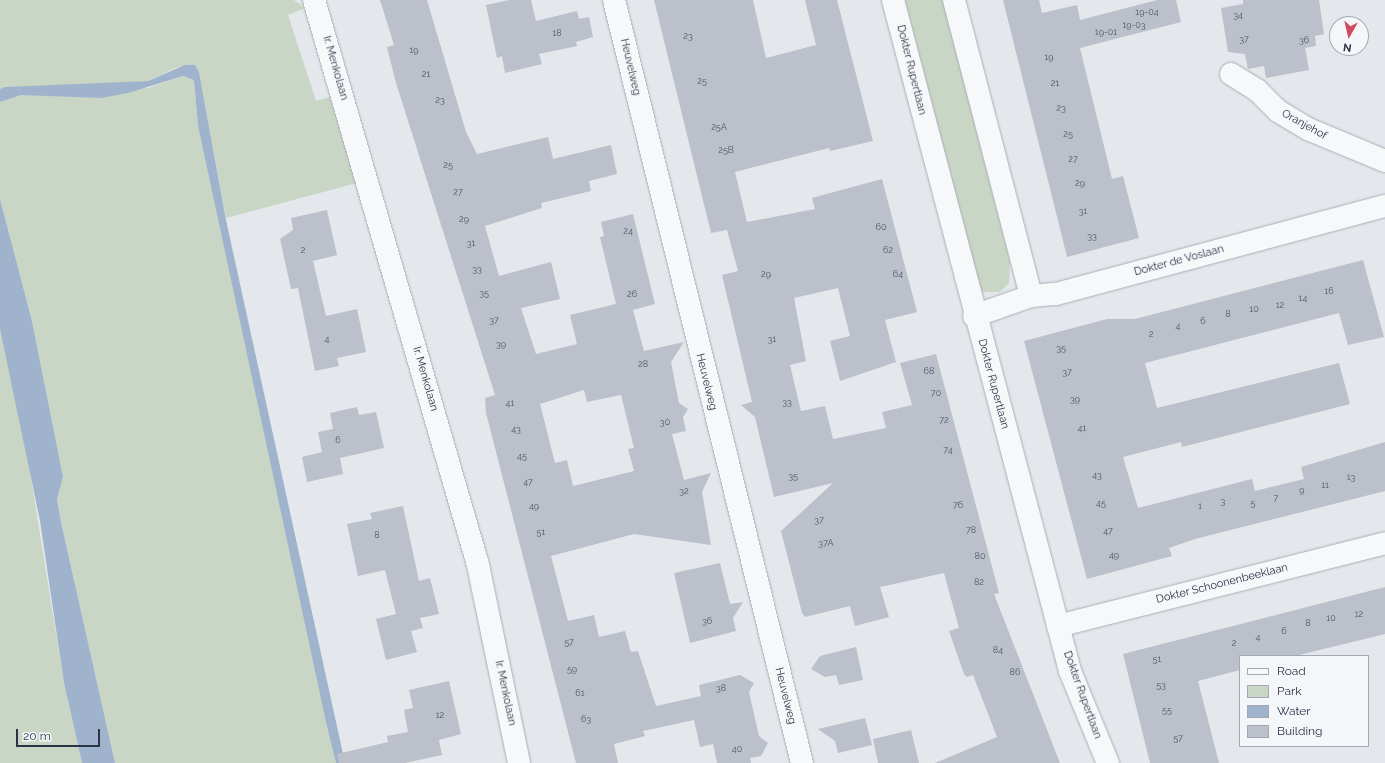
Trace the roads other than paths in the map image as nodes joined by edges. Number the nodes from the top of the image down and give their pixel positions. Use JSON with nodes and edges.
{"nodes":[{"id":1,"x":314,"y":0,"type":"edge"},
{"id":2,"x":614,"y":0,"type":"edge"},
{"id":3,"x":894,"y":0,"type":"edge"},
{"id":4,"x":954,"y":0,"type":"edge"},
{"id":5,"x":1231,"y":74,"type":"dead end"},
{"id":6,"x":1385,"y":161,"type":"edge"},
{"id":7,"x":1385,"y":206,"type":"edge"},
{"id":8,"x":1031,"y":296,"type":"junction"},
{"id":9,"x":974,"y":316,"type":"junction"},
{"id":10,"x":1385,"y":543,"type":"edge"},
{"id":11,"x":1058,"y":626,"type":"junction"},
{"id":12,"x":519,"y":763,"type":"edge"},
{"id":13,"x":802,"y":763,"type":"edge"},
{"id":14,"x":1108,"y":763,"type":"edge"}],
"edges":[{"from":1,"to":12,"type":"street","name":"Ir. Menkolaan"},
{"from":2,"to":13,"type":"street","name":"Heuvelweg"},
{"from":3,"to":9,"type":"street","name":"Dokter Rupertlaan"},
{"from":4,"to":8,"type":"street"},
{"from":5,"to":6,"type":"street","name":"Oranjehof"},
{"from":7,"to":8,"type":"street","name":"Dokter de Voslaan"},
{"from":8,"to":9,"type":"street","name":"Dokter de Voslaan"},
{"from":9,"to":11,"type":"street","name":"Dokter Rupertlaan"},
{"from":10,"to":11,"type":"street","name":"Dokter Schoonenbeeklaan"},
{"from":11,"to":14,"type":"street","name":"Dokter Rupertlaan"}]}
